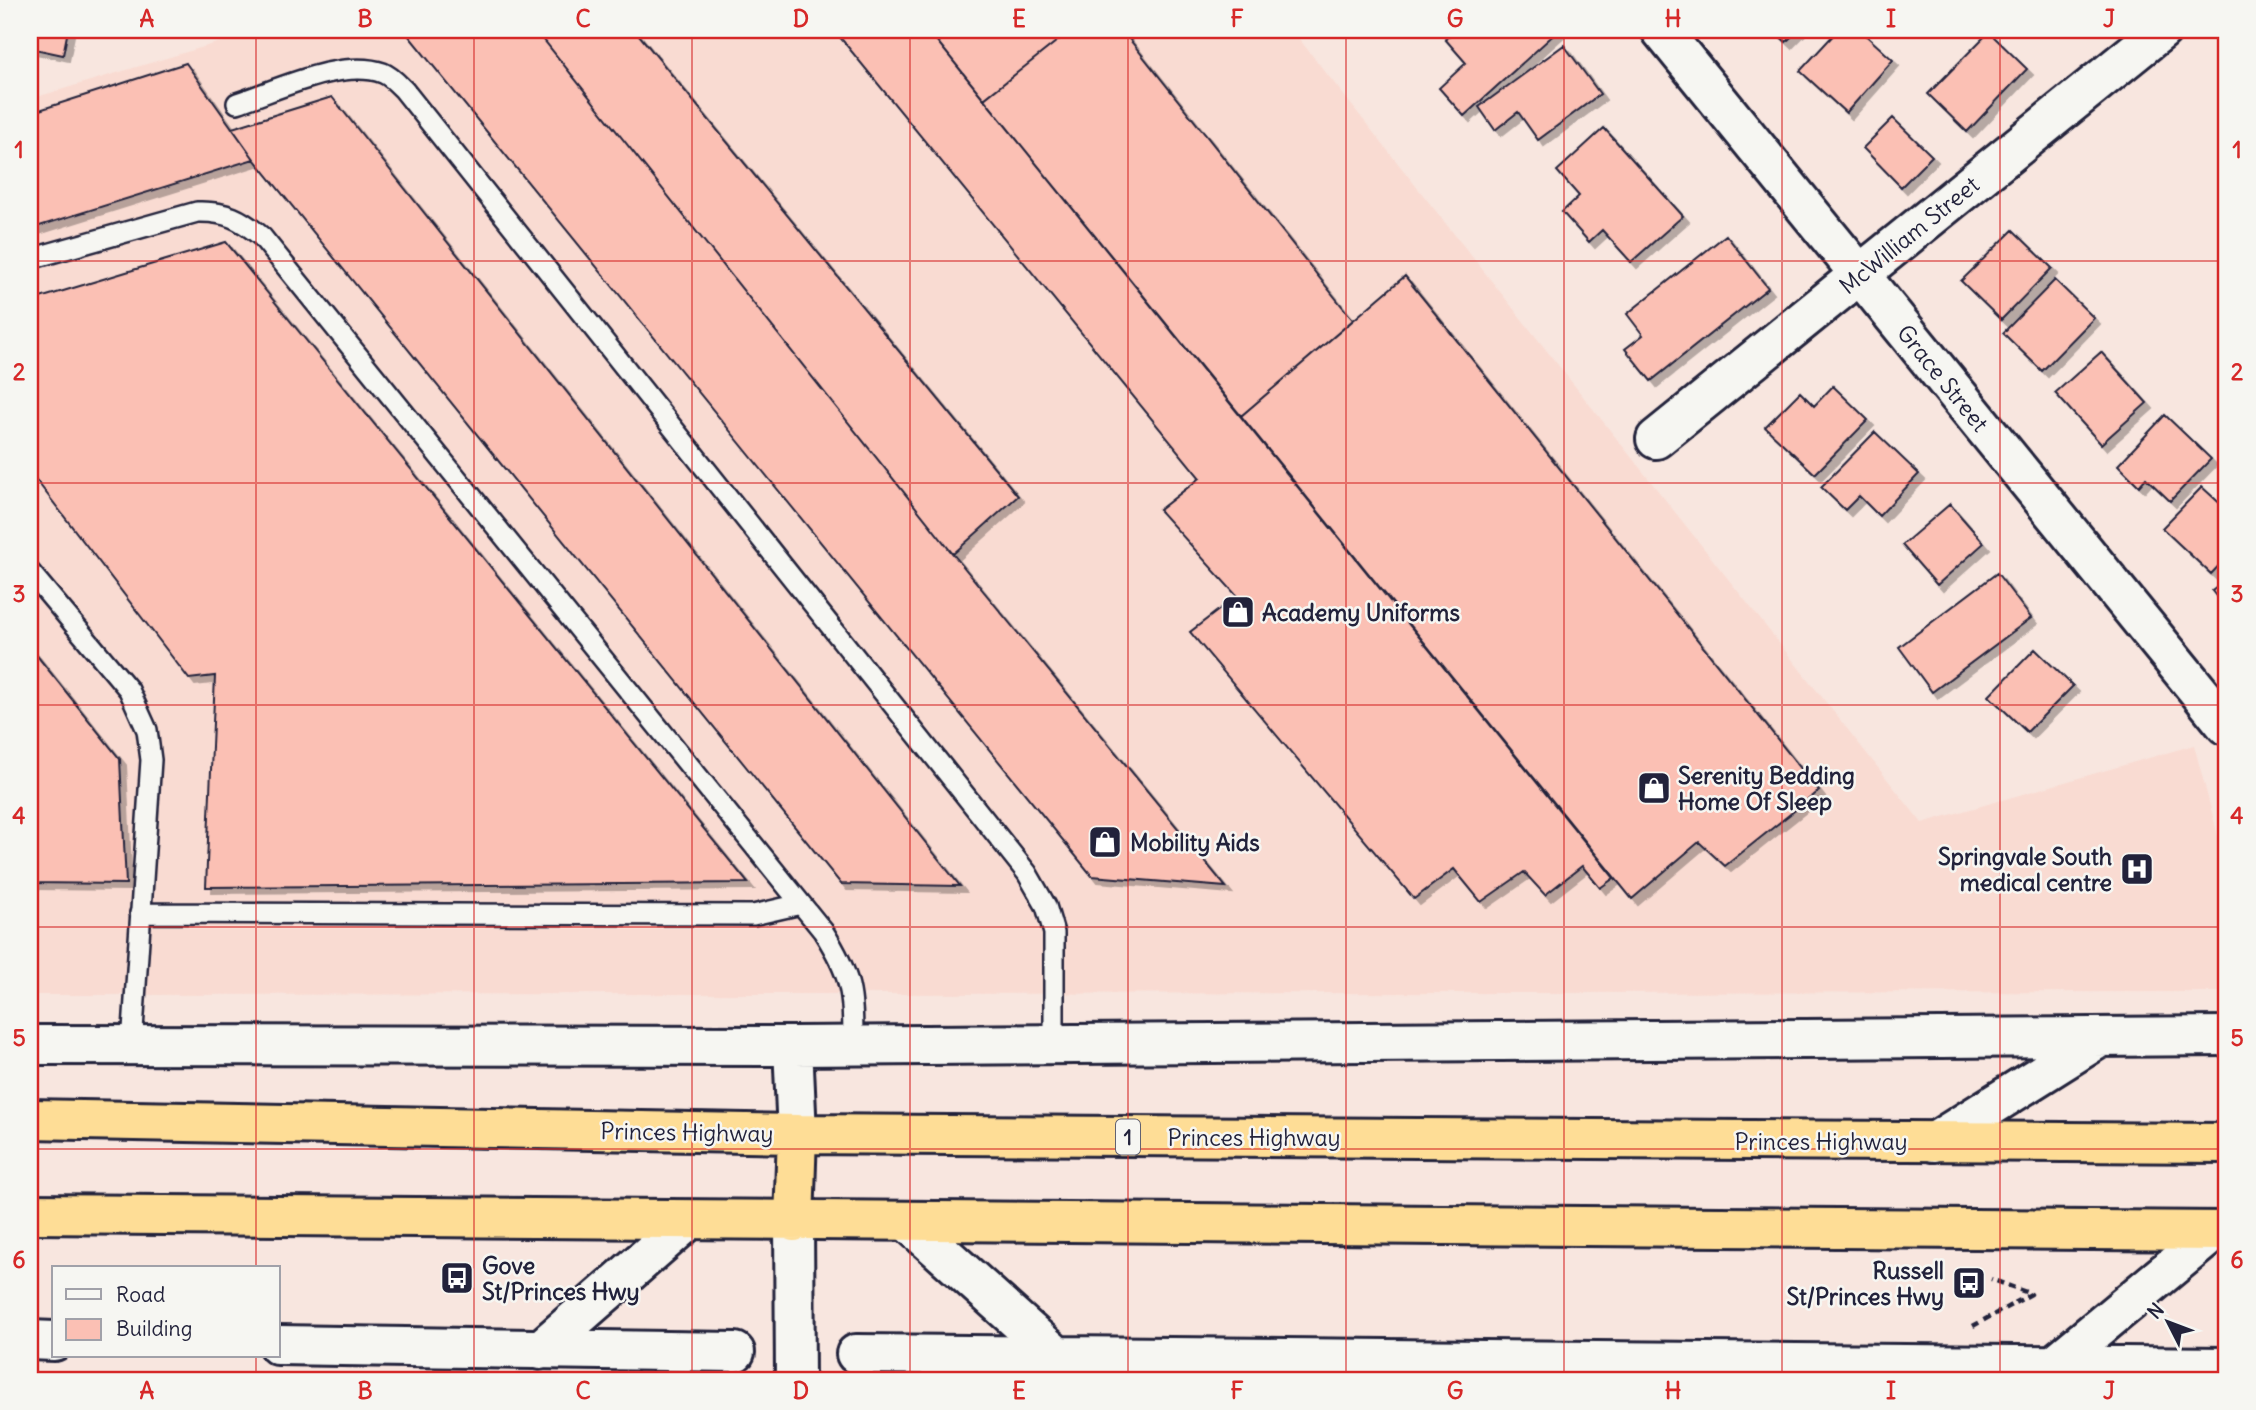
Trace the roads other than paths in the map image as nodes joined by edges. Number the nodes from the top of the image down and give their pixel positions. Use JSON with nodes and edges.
{"nodes":[{"id":1,"x":1661,"y":30,"type":"edge"},
{"id":2,"x":2162,"y":30,"type":"edge"},
{"id":3,"x":237,"y":103,"type":"dead end"},
{"id":4,"x":30,"y":259,"type":"edge"},
{"id":5,"x":1860,"y":276,"type":"junction"},
{"id":6,"x":1656,"y":439,"type":"dead end"},
{"id":7,"x":30,"y":572,"type":"edge"},
{"id":8,"x":2226,"y":725,"type":"edge"},
{"id":9,"x":801,"y":904,"type":"junction"},
{"id":10,"x":140,"y":913,"type":"junction"},
{"id":11,"x":2226,"y":1036,"type":"edge"},
{"id":12,"x":2101,"y":1037,"type":"junction"},
{"id":13,"x":1054,"y":1044,"type":"junction"},
{"id":14,"x":30,"y":1045,"type":"edge"},
{"id":15,"x":132,"y":1045,"type":"junction"},
{"id":16,"x":793,"y":1046,"type":"junction"},
{"id":17,"x":853,"y":1046,"type":"junction"},
{"id":18,"x":30,"y":1119,"type":"edge"},
{"id":19,"x":797,"y":1135,"type":"junction"},
{"id":20,"x":1934,"y":1142,"type":"junction"},
{"id":21,"x":2226,"y":1143,"type":"edge"},
{"id":22,"x":30,"y":1214,"type":"edge"},
{"id":23,"x":689,"y":1220,"type":"junction"},
{"id":24,"x":794,"y":1222,"type":"junction"},
{"id":25,"x":909,"y":1223,"type":"junction"},
{"id":26,"x":2221,"y":1231,"type":"edge"},
{"id":27,"x":30,"y":1340,"type":"edge"},
{"id":28,"x":52,"y":1341,"type":"edge"},
{"id":29,"x":280,"y":1345,"type":"edge"},
{"id":30,"x":540,"y":1350,"type":"junction"},
{"id":31,"x":735,"y":1352,"type":"dead end"},
{"id":32,"x":856,"y":1354,"type":"dead end"},
{"id":33,"x":1057,"y":1356,"type":"junction"},
{"id":34,"x":2055,"y":1364,"type":"junction"},
{"id":35,"x":2226,"y":1367,"type":"edge"},
{"id":36,"x":795,"y":1380,"type":"edge"}],
"edges":[{"from":1,"to":5,"type":"street","name":"Grace Street"},
{"from":2,"to":5,"type":"street","name":"McWilliam Street"},
{"from":3,"to":13,"type":"lane"},
{"from":4,"to":9,"type":"lane"},
{"from":5,"to":6,"type":"street","name":"McWilliam Street"},
{"from":5,"to":8,"type":"street","name":"Grace Street"},
{"from":7,"to":10,"type":"lane"},
{"from":9,"to":10,"type":"lane"},
{"from":9,"to":17,"type":"lane"},
{"from":10,"to":15,"type":"lane"},
{"from":11,"to":12,"type":"street"},
{"from":12,"to":13,"type":"street"},
{"from":12,"to":20,"type":"street"},
{"from":13,"to":17,"type":"street"},
{"from":14,"to":15,"type":"street"},
{"from":15,"to":16,"type":"street"},
{"from":16,"to":17,"type":"street"},
{"from":16,"to":19,"type":"street"},
{"from":18,"to":19,"type":"highway","name":"Princes Highway","number":"1"},
{"from":19,"to":20,"type":"highway","name":"Princes Highway","number":"1"},
{"from":19,"to":24,"type":"highway"},
{"from":20,"to":21,"type":"highway","name":"Princes Highway","number":"1"},
{"from":22,"to":23,"type":"highway"},
{"from":23,"to":24,"type":"highway"},
{"from":23,"to":30,"type":"street"},
{"from":24,"to":25,"type":"highway"},
{"from":24,"to":36,"type":"street"},
{"from":25,"to":26,"type":"highway"},
{"from":25,"to":33,"type":"street"},
{"from":26,"to":34,"type":"street"},
{"from":27,"to":28,"type":"street"},
{"from":29,"to":30,"type":"street"},
{"from":30,"to":31,"type":"street"},
{"from":32,"to":33,"type":"street"},
{"from":33,"to":34,"type":"street"},
{"from":34,"to":35,"type":"street"}]}
